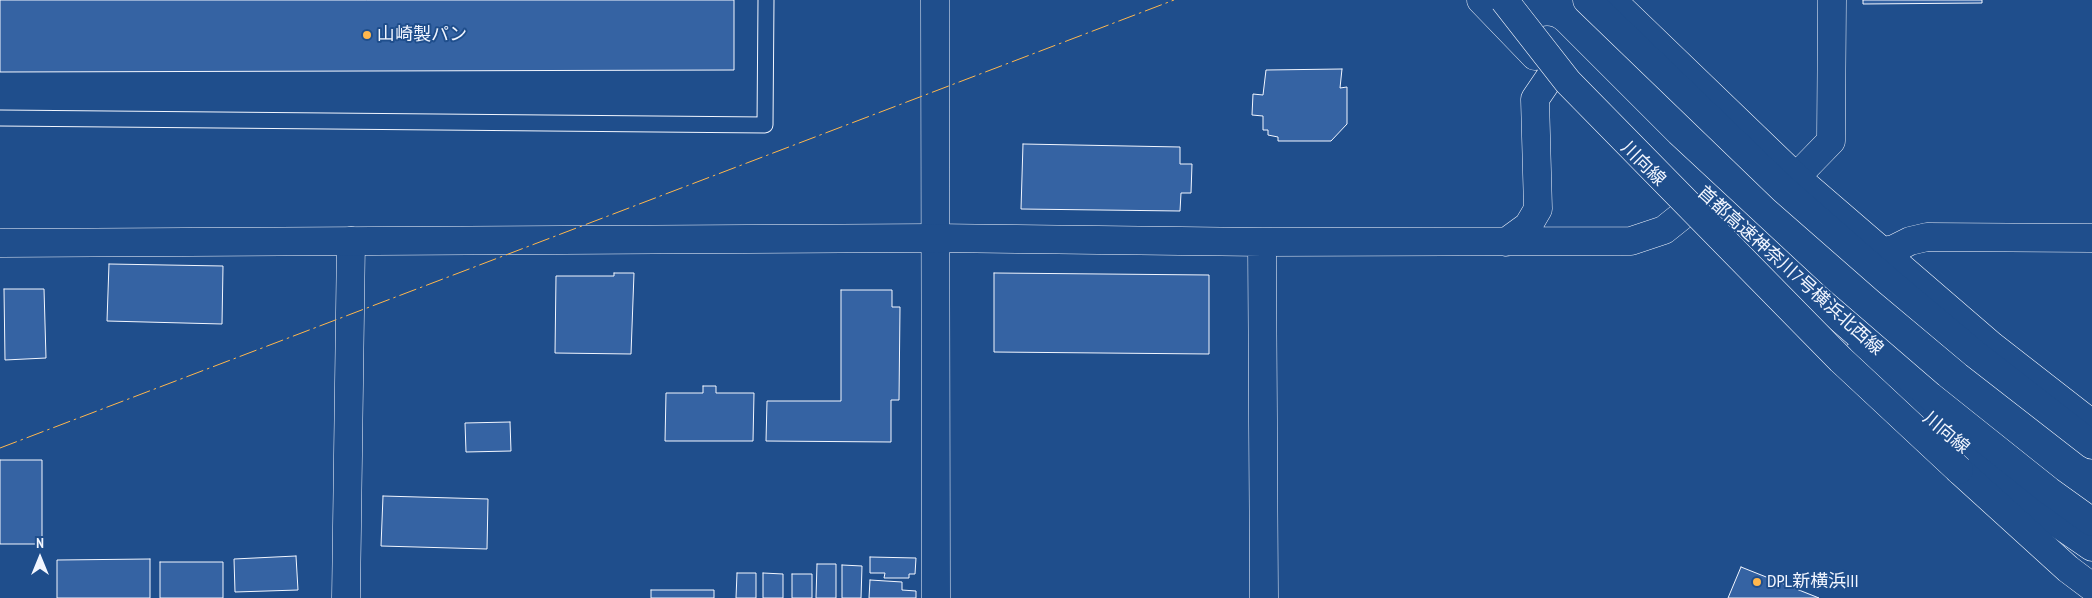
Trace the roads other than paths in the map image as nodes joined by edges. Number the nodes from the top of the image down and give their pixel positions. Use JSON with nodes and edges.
{"nodes":[{"id":1,"x":766,"y":0,"type":"edge"},
{"id":2,"x":934,"y":0,"type":"edge"},
{"id":3,"x":1481,"y":0,"type":"edge"},
{"id":4,"x":1506,"y":0,"type":"edge"},
{"id":5,"x":1587,"y":0,"type":"edge"},
{"id":6,"x":1612,"y":0,"type":"edge"},
{"id":7,"x":1832,"y":0,"type":"edge"},
{"id":8,"x":1552,"y":74,"type":"junction"},
{"id":9,"x":0,"y":118,"type":"edge"},
{"id":10,"x":1796,"y":177,"type":"junction"},
{"id":11,"x":1689,"y":210,"type":"junction"},
{"id":12,"x":1950,"y":237,"type":"junction"},
{"id":13,"x":936,"y":238,"type":"junction"},
{"id":14,"x":2092,"y":238,"type":"edge"},
{"id":15,"x":351,"y":241,"type":"junction"},
{"id":16,"x":1262,"y":242,"type":"junction"},
{"id":17,"x":1506,"y":242,"type":"junction"},
{"id":18,"x":0,"y":243,"type":"edge"},
{"id":19,"x":1882,"y":252,"type":"junction"},
{"id":20,"x":1908,"y":274,"type":"junction"},
{"id":21,"x":2092,"y":424,"type":"edge"},
{"id":22,"x":2092,"y":445,"type":"edge"},
{"id":23,"x":2092,"y":522,"type":"edge"},
{"id":24,"x":2092,"y":547,"type":"edge"},
{"id":25,"x":2092,"y":587,"type":"edge"},
{"id":26,"x":346,"y":598,"type":"edge"},
{"id":27,"x":936,"y":598,"type":"edge"},
{"id":28,"x":1264,"y":598,"type":"edge"}],
"edges":[{"from":1,"to":9,"type":"lane"},
{"from":2,"to":13,"type":"main road"},
{"from":3,"to":8,"type":"main road","name":"川向線"},
{"from":4,"to":23,"type":"main road","name":"首都高速神奈川7号横浜北西線"},
{"from":4,"to":25,"type":"main road","bridge":true},
{"from":5,"to":22,"type":"main road"},
{"from":6,"to":10,"type":"main road"},
{"from":7,"to":10,"type":"main road"},
{"from":8,"to":11,"type":"main road","name":"川向線"},
{"from":8,"to":17,"type":"main road"},
{"from":10,"to":19,"type":"main road"},
{"from":11,"to":17,"type":"main road"},
{"from":11,"to":24,"type":"main road","name":"川向線"},
{"from":12,"to":14,"type":"main road"},
{"from":12,"to":19,"type":"main road"},
{"from":12,"to":20,"type":"main road"},
{"from":13,"to":15,"type":"main road"},
{"from":13,"to":16,"type":"main road"},
{"from":13,"to":27,"type":"main road"},
{"from":15,"to":18,"type":"main road"},
{"from":15,"to":26,"type":"main road"},
{"from":16,"to":17,"type":"main road"},
{"from":16,"to":28,"type":"main road"},
{"from":19,"to":20,"type":"main road"},
{"from":20,"to":21,"type":"main road"}]}
